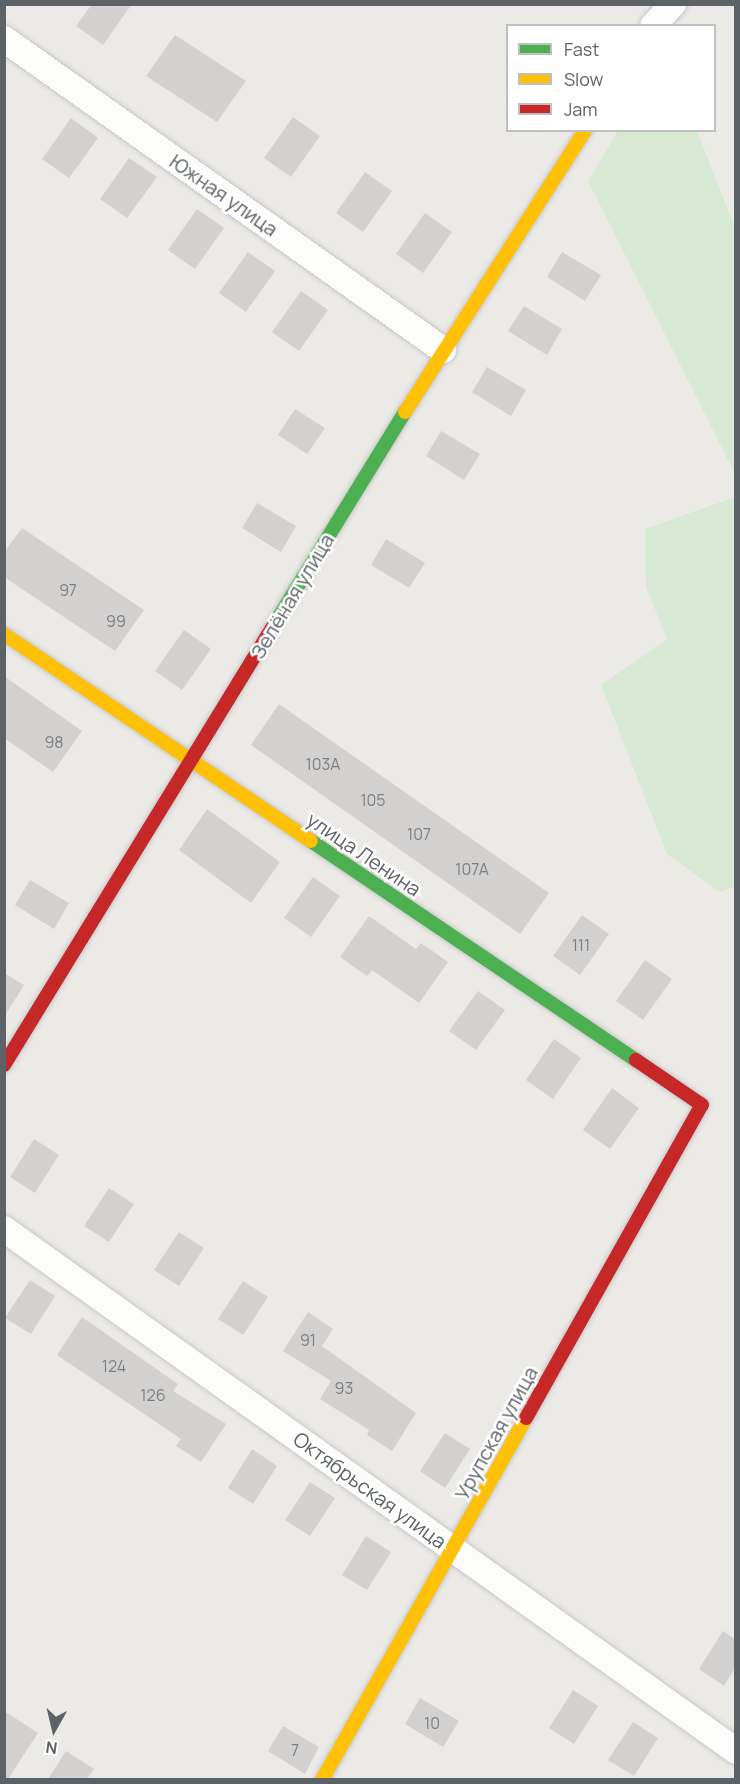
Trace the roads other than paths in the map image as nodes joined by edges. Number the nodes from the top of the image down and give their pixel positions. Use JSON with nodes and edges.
{"nodes":[{"id":1,"x":673,"y":4,"type":"edge"},
{"id":2,"x":655,"y":24,"type":"edge"},
{"id":3,"x":4,"y":39,"type":"edge"},
{"id":4,"x":584,"y":132,"type":"edge"},
{"id":5,"x":443,"y":350,"type":"junction"},
{"id":6,"x":4,"y":634,"type":"edge"},
{"id":7,"x":191,"y":762,"type":"junction"},
{"id":8,"x":4,"y":1065,"type":"edge"},
{"id":9,"x":702,"y":1105,"type":"joint"},
{"id":10,"x":4,"y":1229,"type":"edge"},
{"id":11,"x":453,"y":1550,"type":"junction"},
{"id":12,"x":735,"y":1751,"type":"edge"},
{"id":13,"x":322,"y":1779,"type":"edge"}],
"edges":[{"from":1,"to":2,"type":"street"},
{"from":3,"to":5,"type":"street","name":"Южная улица"},
{"from":4,"to":5,"type":"street","name":"Зелёная улица"},
{"from":5,"to":7,"type":"street","name":"Зелёная улица"},
{"from":6,"to":7,"type":"street","name":"улица Ленина"},
{"from":7,"to":8,"type":"street","name":"Зелёная улица"},
{"from":7,"to":9,"type":"street","name":"улица Ленина"},
{"from":9,"to":11,"type":"street","name":"Урупская улица"},
{"from":10,"to":11,"type":"street","name":"Октябрьская улица"},
{"from":11,"to":12,"type":"street","name":"Октябрьская улица"},
{"from":11,"to":13,"type":"street","name":"Урупская улица"}]}
